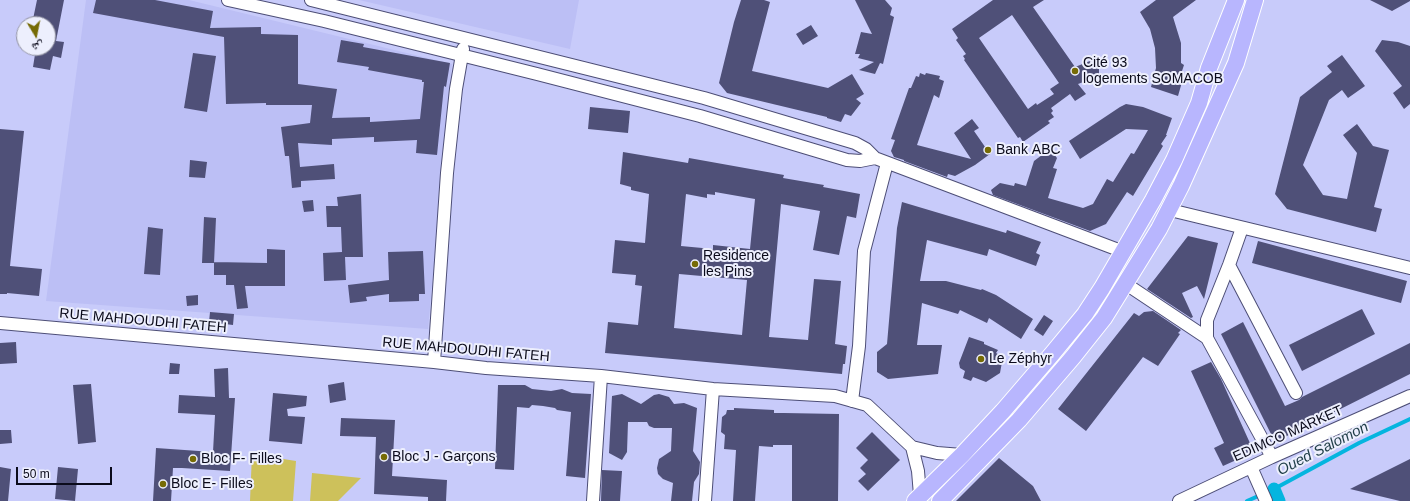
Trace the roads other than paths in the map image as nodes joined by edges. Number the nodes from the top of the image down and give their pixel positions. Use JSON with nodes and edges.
{"nodes":[{"id":1,"x":228,"y":0,"type":"edge"},
{"id":2,"x":312,"y":0,"type":"edge"},
{"id":3,"x":1236,"y":0,"type":"edge"},
{"id":4,"x":1255,"y":0,"type":"edge"},
{"id":5,"x":466,"y":38,"type":"junction"},
{"id":6,"x":462,"y":55,"type":"junction"},
{"id":7,"x":874,"y":158,"type":"junction"},
{"id":8,"x":886,"y":163,"type":"junction"},
{"id":9,"x":1170,"y":210,"type":"junction"},
{"id":10,"x":1242,"y":228,"type":"junction"},
{"id":11,"x":1124,"y":252,"type":"junction"},
{"id":12,"x":1229,"y":265,"type":"junction"},
{"id":13,"x":1410,"y":268,"type":"edge"},
{"id":14,"x":1126,"y":284,"type":"junction"},
{"id":15,"x":0,"y":323,"type":"edge"},
{"id":16,"x":1207,"y":338,"type":"junction"},
{"id":17,"x":434,"y":362,"type":"junction"},
{"id":18,"x":601,"y":376,"type":"junction"},
{"id":19,"x":713,"y":390,"type":"junction"},
{"id":20,"x":1296,"y":392,"type":"dead end"},
{"id":21,"x":1410,"y":396,"type":"edge"},
{"id":22,"x":852,"y":401,"type":"junction"},
{"id":23,"x":912,"y":447,"type":"junction"},
{"id":24,"x":962,"y":455,"type":"junction"},
{"id":25,"x":1272,"y":457,"type":"junction"},
{"id":26,"x":1251,"y":467,"type":"junction"},
{"id":27,"x":917,"y":498,"type":"edge"},
{"id":28,"x":593,"y":501,"type":"edge"},
{"id":29,"x":705,"y":501,"type":"edge"},
{"id":30,"x":940,"y":501,"type":"edge"},
{"id":31,"x":1180,"y":501,"type":"edge"},
{"id":32,"x":1266,"y":501,"type":"edge"}],
"edges":[{"from":1,"to":6,"type":"street"},
{"from":2,"to":5,"type":"street"},
{"from":3,"to":11,"type":"main road"},
{"from":4,"to":9,"type":"main road"},
{"from":5,"to":6,"type":"street"},
{"from":5,"to":7,"type":"street"},
{"from":6,"to":7,"type":"street"},
{"from":6,"to":17,"type":"street"},
{"from":7,"to":8,"type":"street"},
{"from":8,"to":11,"type":"street"},
{"from":8,"to":22,"type":"street"},
{"from":9,"to":10,"type":"street"},
{"from":9,"to":14,"type":"main road"},
{"from":10,"to":12,"type":"street"},
{"from":10,"to":13,"type":"street"},
{"from":11,"to":24,"type":"main road"},
{"from":12,"to":16,"type":"street"},
{"from":12,"to":20,"type":"street"},
{"from":14,"to":16,"type":"street"},
{"from":14,"to":30,"type":"main road"},
{"from":15,"to":17,"type":"street","name":"RUE MAHDOUDHI FATEH"},
{"from":16,"to":25,"type":"street"},
{"from":17,"to":18,"type":"street","name":"RUE MAHDOUDHI FATEH"},
{"from":18,"to":19,"type":"street","name":"RUE MAHDOUDHI FATEH"},
{"from":18,"to":28,"type":"street"},
{"from":19,"to":22,"type":"street","name":"RUE MAHDOUDHI FATEH"},
{"from":19,"to":29,"type":"street"},
{"from":21,"to":25,"type":"street","name":"EDIMCO MARKET"},
{"from":22,"to":23,"type":"street","name":"RUE MAHDOUDHI FATEH"},
{"from":23,"to":24,"type":"street","name":"RUE MAHDOUDHI FATEH"},
{"from":23,"to":27,"type":"street"},
{"from":24,"to":27,"type":"main road"},
{"from":25,"to":26,"type":"street","name":"EDIMCO MARKET"},
{"from":26,"to":31,"type":"street","name":"EDIMCO MARKET"},
{"from":26,"to":32,"type":"street"}]}
